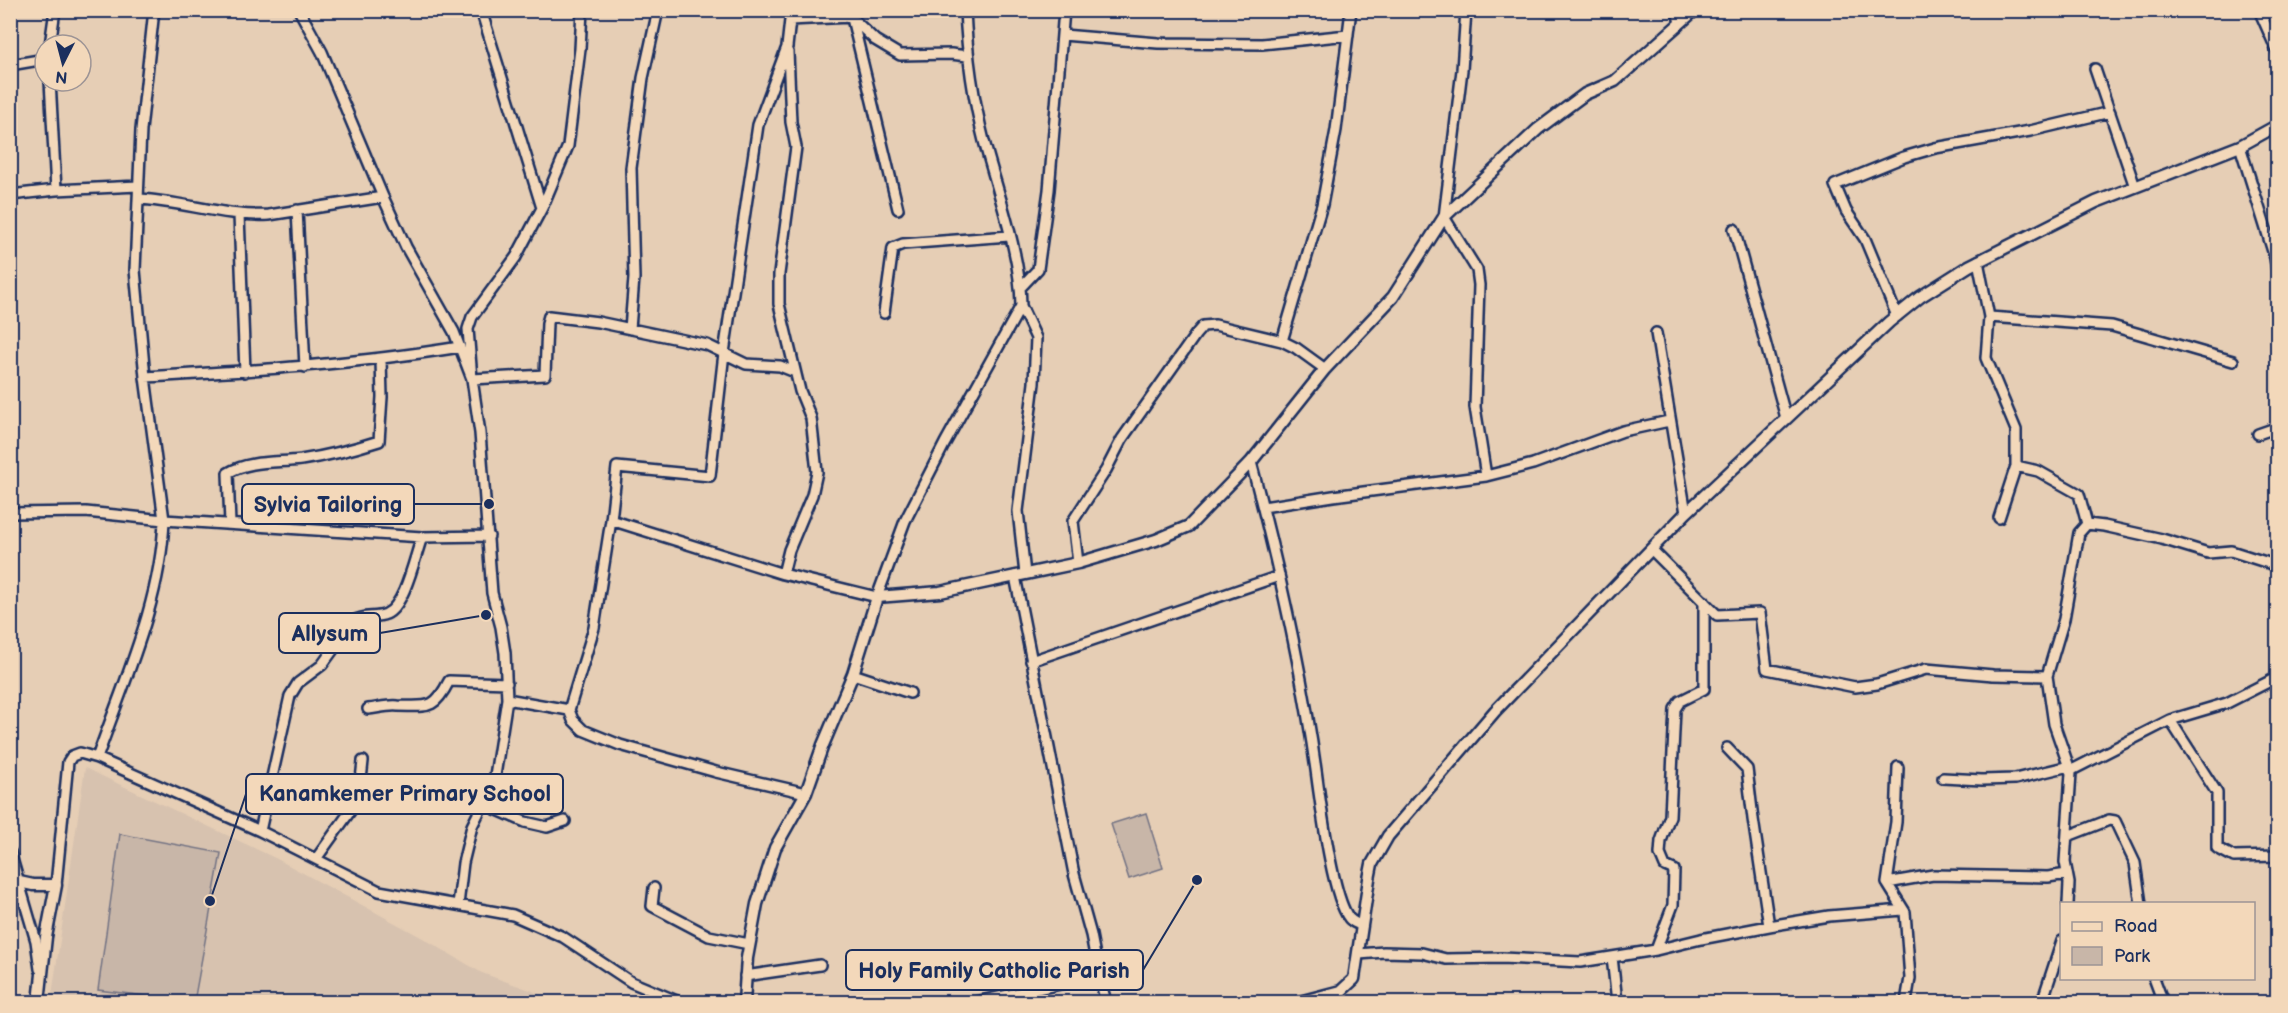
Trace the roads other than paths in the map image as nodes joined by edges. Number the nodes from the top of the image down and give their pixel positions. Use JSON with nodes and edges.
{"nodes":[{"id":1,"x":55,"y":10,"type":"edge"},
{"id":2,"x":154,"y":10,"type":"edge"},
{"id":3,"x":299,"y":10,"type":"edge"},
{"id":4,"x":481,"y":10,"type":"edge"},
{"id":5,"x":582,"y":10,"type":"edge"},
{"id":6,"x":658,"y":10,"type":"edge"},
{"id":7,"x":965,"y":10,"type":"edge"},
{"id":8,"x":1064,"y":10,"type":"edge"},
{"id":9,"x":1351,"y":10,"type":"edge"},
{"id":10,"x":1466,"y":10,"type":"edge"},
{"id":11,"x":1677,"y":10,"type":"edge"},
{"id":12,"x":1695,"y":10,"type":"edge"},
{"id":13,"x":2259,"y":10,"type":"edge"},
{"id":14,"x":850,"y":14,"type":"edge"},
{"id":15,"x":1680,"y":23,"type":"junction"},
{"id":16,"x":52,"y":33,"type":"edge"},
{"id":17,"x":1063,"y":35,"type":"junction"},
{"id":18,"x":1348,"y":35,"type":"junction"},
{"id":19,"x":787,"y":47,"type":"junction"},
{"id":20,"x":2277,"y":53,"type":"edge"},
{"id":21,"x":967,"y":57,"type":"junction"},
{"id":22,"x":33,"y":61,"type":"edge"},
{"id":23,"x":10,"y":65,"type":"edge"},
{"id":24,"x":2095,"y":69,"type":"dead end"},
{"id":25,"x":52,"y":93,"type":"edge"},
{"id":26,"x":2110,"y":112,"type":"junction"},
{"id":27,"x":2277,"y":125,"type":"edge"},
{"id":28,"x":2240,"y":146,"type":"junction"},
{"id":29,"x":138,"y":186,"type":"junction"},
{"id":30,"x":2134,"y":187,"type":"junction"},
{"id":31,"x":56,"y":190,"type":"junction"},
{"id":32,"x":10,"y":195,"type":"edge"},
{"id":33,"x":383,"y":197,"type":"junction"},
{"id":34,"x":138,"y":199,"type":"junction"},
{"id":35,"x":542,"y":208,"type":"junction"},
{"id":36,"x":898,"y":209,"type":"dead end"},
{"id":37,"x":297,"y":210,"type":"junction"},
{"id":38,"x":239,"y":215,"type":"junction"},
{"id":39,"x":1444,"y":217,"type":"junction"},
{"id":40,"x":1734,"y":229,"type":"dead end"},
{"id":41,"x":1009,"y":236,"type":"junction"},
{"id":42,"x":1978,"y":261,"type":"junction"},
{"id":43,"x":2277,"y":276,"type":"edge"},
{"id":44,"x":1021,"y":288,"type":"junction"},
{"id":45,"x":1021,"y":306,"type":"junction"},
{"id":46,"x":884,"y":313,"type":"dead end"},
{"id":47,"x":1897,"y":316,"type":"junction"},
{"id":48,"x":1989,"y":317,"type":"junction"},
{"id":49,"x":630,"y":329,"type":"junction"},
{"id":50,"x":1656,"y":333,"type":"dead end"},
{"id":51,"x":1282,"y":341,"type":"junction"},
{"id":52,"x":460,"y":347,"type":"junction"},
{"id":53,"x":724,"y":353,"type":"junction"},
{"id":54,"x":381,"y":360,"type":"junction"},
{"id":55,"x":2233,"y":361,"type":"dead end"},
{"id":56,"x":305,"y":367,"type":"junction"},
{"id":57,"x":1325,"y":369,"type":"junction"},
{"id":58,"x":245,"y":372,"type":"junction"},
{"id":59,"x":795,"y":372,"type":"junction"},
{"id":60,"x":145,"y":377,"type":"junction"},
{"id":61,"x":472,"y":379,"type":"junction"},
{"id":62,"x":1786,"y":418,"type":"junction"},
{"id":63,"x":1669,"y":421,"type":"junction"},
{"id":64,"x":2277,"y":428,"type":"edge"},
{"id":65,"x":2258,"y":434,"type":"dead end"},
{"id":66,"x":1251,"y":462,"type":"junction"},
{"id":67,"x":2016,"y":466,"type":"junction"},
{"id":68,"x":1486,"y":476,"type":"junction"},
{"id":69,"x":1263,"y":507,"type":"junction"},
{"id":70,"x":10,"y":513,"type":"edge"},
{"id":71,"x":1686,"y":513,"type":"junction"},
{"id":72,"x":1998,"y":518,"type":"dead end"},
{"id":73,"x":164,"y":520,"type":"junction"},
{"id":74,"x":611,"y":520,"type":"junction"},
{"id":75,"x":230,"y":524,"type":"junction"},
{"id":76,"x":2087,"y":524,"type":"junction"},
{"id":77,"x":489,"y":536,"type":"junction"},
{"id":78,"x":422,"y":537,"type":"junction"},
{"id":79,"x":1652,"y":549,"type":"junction"},
{"id":80,"x":1078,"y":563,"type":"junction"},
{"id":81,"x":2277,"y":566,"type":"edge"},
{"id":82,"x":783,"y":574,"type":"junction"},
{"id":83,"x":1020,"y":575,"type":"junction"},
{"id":84,"x":1279,"y":576,"type":"junction"},
{"id":85,"x":878,"y":597,"type":"junction"},
{"id":86,"x":1704,"y":601,"type":"junction"},
{"id":87,"x":1031,"y":661,"type":"junction"},
{"id":88,"x":853,"y":674,"type":"junction"},
{"id":89,"x":2047,"y":676,"type":"junction"},
{"id":90,"x":2277,"y":678,"type":"edge"},
{"id":91,"x":507,"y":683,"type":"junction"},
{"id":92,"x":910,"y":693,"type":"dead end"},
{"id":93,"x":507,"y":699,"type":"junction"},
{"id":94,"x":368,"y":709,"type":"dead end"},
{"id":95,"x":569,"y":710,"type":"junction"},
{"id":96,"x":2170,"y":720,"type":"junction"},
{"id":97,"x":1727,"y":748,"type":"dead end"},
{"id":98,"x":97,"y":758,"type":"junction"},
{"id":99,"x":363,"y":761,"type":"dead end"},
{"id":100,"x":1898,"y":767,"type":"dead end"},
{"id":101,"x":2069,"y":769,"type":"junction"},
{"id":102,"x":1943,"y":778,"type":"dead end"},
{"id":103,"x":806,"y":793,"type":"junction"},
{"id":104,"x":484,"y":804,"type":"junction"},
{"id":105,"x":565,"y":821,"type":"dead end"},
{"id":106,"x":260,"y":831,"type":"junction"},
{"id":107,"x":2068,"y":836,"type":"junction"},
{"id":108,"x":10,"y":852,"type":"edge"},
{"id":109,"x":2277,"y":856,"type":"edge"},
{"id":110,"x":316,"y":859,"type":"junction"},
{"id":111,"x":2067,"y":874,"type":"junction"},
{"id":112,"x":15,"y":881,"type":"edge"},
{"id":113,"x":1887,"y":883,"type":"junction"},
{"id":114,"x":56,"y":885,"type":"junction"},
{"id":115,"x":654,"y":888,"type":"dead end"},
{"id":116,"x":2068,"y":902,"type":"edge"},
{"id":117,"x":2141,"y":902,"type":"edge"},
{"id":118,"x":458,"y":904,"type":"junction"},
{"id":119,"x":1903,"y":910,"type":"junction"},
{"id":120,"x":1360,"y":925,"type":"junction"},
{"id":121,"x":1769,"y":926,"type":"junction"},
{"id":122,"x":750,"y":944,"type":"junction"},
{"id":123,"x":2060,"y":944,"type":"edge"},
{"id":124,"x":1656,"y":950,"type":"junction"},
{"id":125,"x":1359,"y":954,"type":"junction"},
{"id":126,"x":1612,"y":957,"type":"junction"},
{"id":127,"x":820,"y":965,"type":"dead end"},
{"id":128,"x":41,"y":975,"type":"junction"},
{"id":129,"x":745,"y":976,"type":"junction"},
{"id":130,"x":1099,"y":976,"type":"junction"},
{"id":131,"x":2155,"y":980,"type":"edge"},
{"id":132,"x":39,"y":1002,"type":"edge"},
{"id":133,"x":679,"y":1002,"type":"edge"},
{"id":134,"x":744,"y":1002,"type":"edge"},
{"id":135,"x":975,"y":1002,"type":"edge"},
{"id":136,"x":1106,"y":1002,"type":"edge"},
{"id":137,"x":1299,"y":1002,"type":"edge"},
{"id":138,"x":1617,"y":1002,"type":"edge"},
{"id":139,"x":1906,"y":1002,"type":"edge"},
{"id":140,"x":2042,"y":1002,"type":"edge"},
{"id":141,"x":2163,"y":1002,"type":"edge"}],
"edges":[{"from":1,"to":16,"type":"street"},
{"from":2,"to":29,"type":"street"},
{"from":3,"to":33,"type":"street"},
{"from":4,"to":35,"type":"street"},
{"from":5,"to":35,"type":"street"},
{"from":6,"to":49,"type":"street"},
{"from":7,"to":21,"type":"street"},
{"from":8,"to":17,"type":"street"},
{"from":9,"to":18,"type":"street"},
{"from":10,"to":39,"type":"street"},
{"from":11,"to":15,"type":"street"},
{"from":12,"to":15,"type":"street"},
{"from":13,"to":20,"type":"street"},
{"from":14,"to":19,"type":"street"},
{"from":14,"to":21,"type":"street"},
{"from":14,"to":36,"type":"street"},
{"from":15,"to":39,"type":"street"},
{"from":17,"to":18,"type":"street"},
{"from":17,"to":44,"type":"street"},
{"from":18,"to":51,"type":"street"},
{"from":19,"to":53,"type":"street"},
{"from":19,"to":59,"type":"street"},
{"from":21,"to":41,"type":"street"},
{"from":22,"to":23,"type":"street"},
{"from":24,"to":26,"type":"street"},
{"from":25,"to":31,"type":"street"},
{"from":26,"to":30,"type":"street"},
{"from":26,"to":47,"type":"street"},
{"from":27,"to":28,"type":"street"},
{"from":28,"to":30,"type":"street"},
{"from":28,"to":43,"type":"street"},
{"from":29,"to":31,"type":"street"},
{"from":29,"to":34,"type":"street"},
{"from":30,"to":42,"type":"street"},
{"from":31,"to":32,"type":"street"},
{"from":33,"to":37,"type":"street"},
{"from":33,"to":52,"type":"street"},
{"from":34,"to":38,"type":"street"},
{"from":34,"to":60,"type":"street"},
{"from":35,"to":61,"type":"street"},
{"from":37,"to":38,"type":"street"},
{"from":37,"to":56,"type":"street"},
{"from":38,"to":58,"type":"street"},
{"from":39,"to":57,"type":"street"},
{"from":39,"to":68,"type":"street"},
{"from":40,"to":62,"type":"street"},
{"from":41,"to":44,"type":"street"},
{"from":41,"to":46,"type":"street"},
{"from":42,"to":47,"type":"street"},
{"from":42,"to":48,"type":"street"},
{"from":44,"to":45,"type":"street"},
{"from":45,"to":83,"type":"street"},
{"from":45,"to":85,"type":"street"},
{"from":47,"to":62,"type":"street"},
{"from":48,"to":55,"type":"street"},
{"from":48,"to":67,"type":"street"},
{"from":49,"to":53,"type":"street"},
{"from":49,"to":61,"type":"street"},
{"from":50,"to":63,"type":"street"},
{"from":51,"to":57,"type":"street"},
{"from":51,"to":80,"type":"street"},
{"from":52,"to":54,"type":"street"},
{"from":52,"to":61,"type":"street"},
{"from":53,"to":59,"type":"street"},
{"from":53,"to":74,"type":"street"},
{"from":54,"to":56,"type":"street"},
{"from":54,"to":75,"type":"street"},
{"from":56,"to":58,"type":"street"},
{"from":57,"to":66,"type":"street"},
{"from":58,"to":60,"type":"street"},
{"from":59,"to":82,"type":"street"},
{"from":60,"to":73,"type":"street"},
{"from":61,"to":77,"type":"street"},
{"from":62,"to":71,"type":"street"},
{"from":63,"to":68,"type":"street"},
{"from":63,"to":71,"type":"street"},
{"from":64,"to":65,"type":"street"},
{"from":66,"to":69,"type":"street"},
{"from":66,"to":80,"type":"street"},
{"from":67,"to":72,"type":"street"},
{"from":67,"to":76,"type":"street"},
{"from":68,"to":69,"type":"street"},
{"from":69,"to":84,"type":"street"},
{"from":70,"to":73,"type":"street"},
{"from":71,"to":79,"type":"street"},
{"from":73,"to":75,"type":"street"},
{"from":73,"to":98,"type":"street"},
{"from":74,"to":82,"type":"street"},
{"from":74,"to":95,"type":"street"},
{"from":75,"to":78,"type":"street"},
{"from":76,"to":81,"type":"street"},
{"from":76,"to":89,"type":"street"},
{"from":77,"to":78,"type":"street"},
{"from":77,"to":91,"type":"street"},
{"from":78,"to":106,"type":"street"},
{"from":79,"to":86,"type":"street"},
{"from":79,"to":120,"type":"street"},
{"from":80,"to":83,"type":"street"},
{"from":82,"to":85,"type":"street"},
{"from":83,"to":85,"type":"street"},
{"from":83,"to":87,"type":"street"},
{"from":84,"to":87,"type":"street"},
{"from":84,"to":120,"type":"street"},
{"from":85,"to":88,"type":"street"},
{"from":86,"to":89,"type":"street"},
{"from":86,"to":124,"type":"street"},
{"from":87,"to":130,"type":"street"},
{"from":88,"to":92,"type":"street"},
{"from":88,"to":103,"type":"street"},
{"from":89,"to":101,"type":"street"},
{"from":90,"to":96,"type":"street"},
{"from":91,"to":93,"type":"street"},
{"from":91,"to":94,"type":"street"},
{"from":93,"to":95,"type":"street"},
{"from":93,"to":104,"type":"street"},
{"from":95,"to":103,"type":"street"},
{"from":96,"to":101,"type":"street"},
{"from":96,"to":109,"type":"street"},
{"from":97,"to":121,"type":"street"},
{"from":98,"to":106,"type":"street"},
{"from":98,"to":114,"type":"street"},
{"from":99,"to":110,"type":"street"},
{"from":100,"to":113,"type":"street"},
{"from":101,"to":102,"type":"street"},
{"from":101,"to":107,"type":"street"},
{"from":103,"to":122,"type":"street"},
{"from":104,"to":105,"type":"street"},
{"from":104,"to":118,"type":"street"},
{"from":106,"to":110,"type":"street"},
{"from":107,"to":111,"type":"street"},
{"from":107,"to":117,"type":"street"},
{"from":108,"to":112,"type":"street"},
{"from":110,"to":118,"type":"street"},
{"from":111,"to":113,"type":"street"},
{"from":111,"to":116,"type":"street"},
{"from":112,"to":114,"type":"street"},
{"from":112,"to":128,"type":"street"},
{"from":113,"to":119,"type":"street"},
{"from":114,"to":128,"type":"street"},
{"from":115,"to":122,"type":"street"},
{"from":118,"to":133,"type":"street"},
{"from":119,"to":121,"type":"street"},
{"from":119,"to":139,"type":"street"},
{"from":120,"to":125,"type":"street"},
{"from":121,"to":124,"type":"street"},
{"from":122,"to":129,"type":"street"},
{"from":123,"to":140,"type":"street"},
{"from":124,"to":126,"type":"street"},
{"from":125,"to":126,"type":"street"},
{"from":125,"to":137,"type":"street"},
{"from":126,"to":138,"type":"street"},
{"from":127,"to":129,"type":"street"},
{"from":128,"to":132,"type":"street"},
{"from":129,"to":134,"type":"street"},
{"from":130,"to":135,"type":"street"},
{"from":130,"to":136,"type":"street"},
{"from":131,"to":141,"type":"street"}]}
